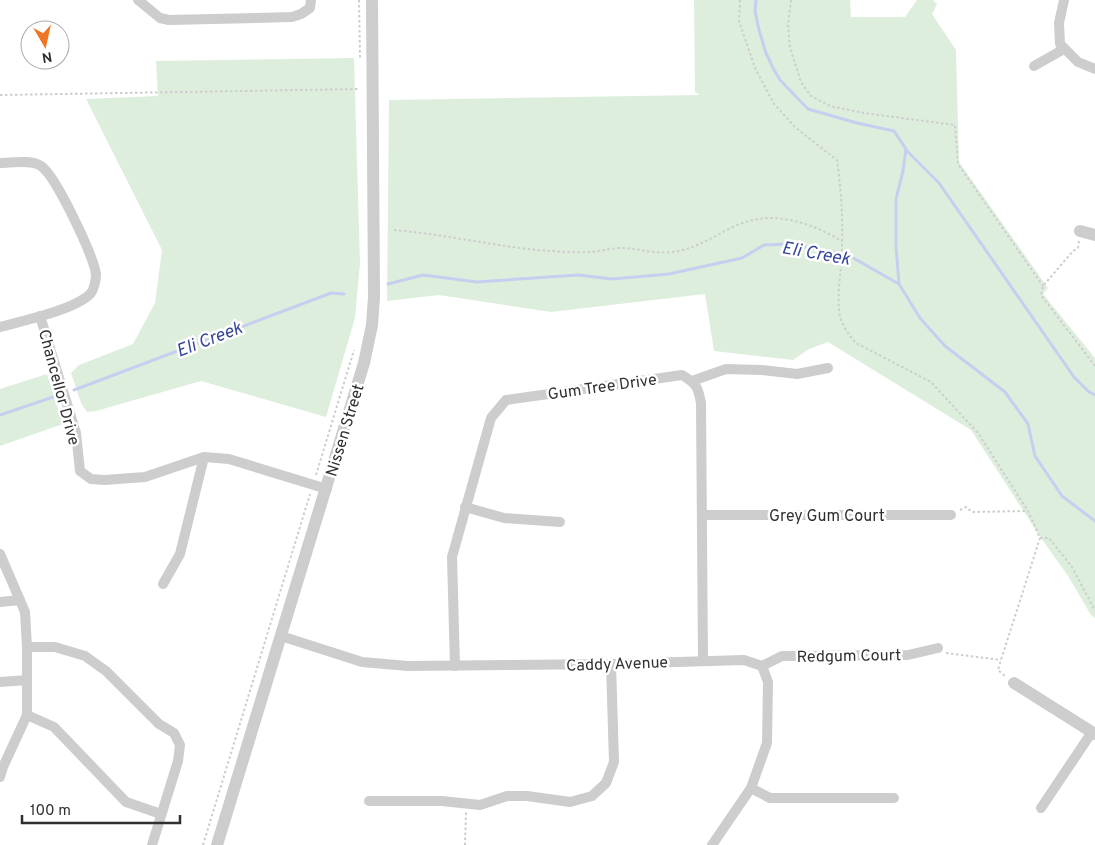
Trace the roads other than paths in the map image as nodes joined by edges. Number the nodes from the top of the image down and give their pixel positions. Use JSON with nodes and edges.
{"nodes":[{"id":1,"x":138,"y":0,"type":"edge"},
{"id":2,"x":311,"y":0,"type":"edge"},
{"id":3,"x":372,"y":0,"type":"edge"},
{"id":4,"x":1064,"y":0,"type":"edge"},
{"id":5,"x":1064,"y":49,"type":"junction"},
{"id":6,"x":1034,"y":66,"type":"dead end"},
{"id":7,"x":1095,"y":69,"type":"edge"},
{"id":8,"x":0,"y":163,"type":"edge"},
{"id":9,"x":1080,"y":232,"type":"road end"},
{"id":10,"x":1095,"y":235,"type":"edge"},
{"id":11,"x":40,"y":316,"type":"junction"},
{"id":12,"x":0,"y":328,"type":"edge"},
{"id":13,"x":828,"y":368,"type":"dead end"},
{"id":14,"x":692,"y":381,"type":"junction"},
{"id":15,"x":204,"y":457,"type":"junction"},
{"id":16,"x":327,"y":489,"type":"junction"},
{"id":17,"x":465,"y":507,"type":"junction"},
{"id":18,"x":703,"y":515,"type":"junction"},
{"id":19,"x":952,"y":515,"type":"road end"},
{"id":20,"x":560,"y":522,"type":"dead end"},
{"id":21,"x":0,"y":554,"type":"edge"},
{"id":22,"x":163,"y":584,"type":"dead end"},
{"id":23,"x":20,"y":600,"type":"junction"},
{"id":24,"x":0,"y":602,"type":"edge"},
{"id":25,"x":281,"y":636,"type":"junction"},
{"id":26,"x":27,"y":647,"type":"junction"},
{"id":27,"x":938,"y":648,"type":"road end"},
{"id":28,"x":703,"y":661,"type":"junction"},
{"id":29,"x":611,"y":664,"type":"junction"},
{"id":30,"x":455,"y":666,"type":"junction"},
{"id":31,"x":762,"y":666,"type":"junction"},
{"id":32,"x":27,"y":680,"type":"junction"},
{"id":33,"x":0,"y":682,"type":"edge"},
{"id":34,"x":1014,"y":683,"type":"road end"},
{"id":35,"x":27,"y":715,"type":"junction"},
{"id":36,"x":1094,"y":733,"type":"edge"},
{"id":37,"x":1,"y":770,"type":"edge"},
{"id":38,"x":751,"y":788,"type":"junction"},
{"id":39,"x":894,"y":798,"type":"dead end"},
{"id":40,"x":369,"y":801,"type":"dead end"},
{"id":41,"x":1041,"y":808,"type":"dead end"},
{"id":42,"x":161,"y":814,"type":"junction"},
{"id":43,"x":152,"y":845,"type":"edge"},
{"id":44,"x":217,"y":845,"type":"edge"},
{"id":45,"x":712,"y":845,"type":"edge"}],
"edges":[{"from":1,"to":2,"type":"street"},
{"from":3,"to":16,"type":"street","name":"Nissen Street"},
{"from":4,"to":5,"type":"street"},
{"from":5,"to":6,"type":"street"},
{"from":5,"to":7,"type":"street"},
{"from":8,"to":11,"type":"street","name":"Chancellor Drive"},
{"from":9,"to":10,"type":"street"},
{"from":11,"to":12,"type":"street","name":"Chancellor Drive"},
{"from":11,"to":15,"type":"street","name":"Chancellor Drive"},
{"from":13,"to":14,"type":"street"},
{"from":14,"to":17,"type":"street","name":"Gum Tree Drive"},
{"from":14,"to":18,"type":"street"},
{"from":15,"to":16,"type":"street","name":"Chancellor Drive"},
{"from":15,"to":22,"type":"street"},
{"from":16,"to":25,"type":"street","name":"Nissen Street"},
{"from":17,"to":20,"type":"street"},
{"from":17,"to":30,"type":"street","name":"Gum Tree Drive"},
{"from":18,"to":19,"type":"street","name":"Grey Gum Court"},
{"from":18,"to":28,"type":"street"},
{"from":21,"to":23,"type":"street"},
{"from":23,"to":24,"type":"street"},
{"from":23,"to":26,"type":"street"},
{"from":25,"to":30,"type":"street","name":"Caddy Avenue"},
{"from":25,"to":44,"type":"street","name":"Nissen Street"},
{"from":26,"to":32,"type":"street"},
{"from":26,"to":42,"type":"street"},
{"from":27,"to":31,"type":"street","name":"Redgum Court"},
{"from":28,"to":29,"type":"street","name":"Caddy Avenue"},
{"from":28,"to":31,"type":"street","name":"Caddy Avenue"},
{"from":29,"to":30,"type":"street","name":"Caddy Avenue"},
{"from":29,"to":40,"type":"street"},
{"from":31,"to":38,"type":"street"},
{"from":32,"to":33,"type":"street"},
{"from":32,"to":35,"type":"street"},
{"from":34,"to":36,"type":"street"},
{"from":35,"to":37,"type":"street"},
{"from":35,"to":42,"type":"street"},
{"from":36,"to":41,"type":"street"},
{"from":38,"to":39,"type":"street"},
{"from":38,"to":45,"type":"street"},
{"from":42,"to":43,"type":"street"}]}
